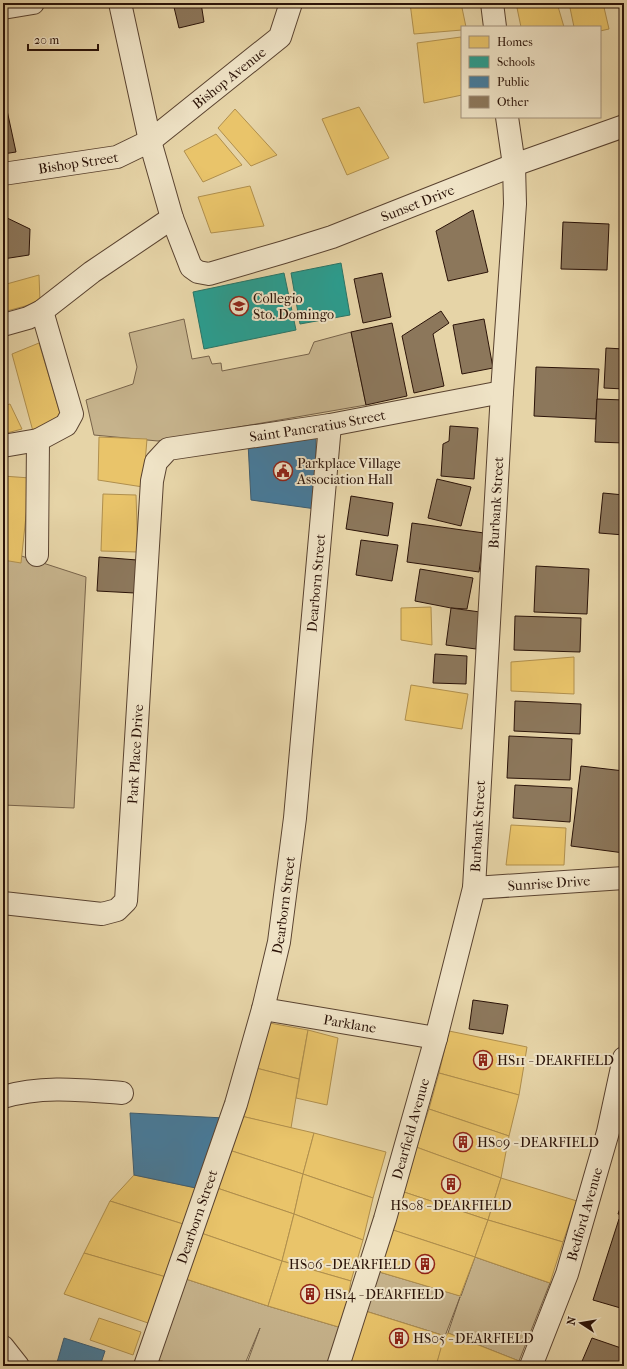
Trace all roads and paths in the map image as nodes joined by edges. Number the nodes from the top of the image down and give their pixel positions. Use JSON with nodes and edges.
{"nodes":[{"id":1,"x":33,"y":3,"type":"edge"},
{"id":2,"x":120,"y":3,"type":"edge"},
{"id":3,"x":291,"y":3,"type":"edge"},
{"id":4,"x":492,"y":3,"type":"edge"},
{"id":5,"x":3,"y":8,"type":"edge"},
{"id":6,"x":495,"y":26,"type":"edge"},
{"id":7,"x":508,"y":118,"type":"edge"},
{"id":8,"x":624,"y":126,"type":"edge"},
{"id":9,"x":150,"y":141,"type":"junction"},
{"id":10,"x":514,"y":165,"type":"junction"},
{"id":11,"x":3,"y":174,"type":"edge"},
{"id":12,"x":172,"y":218,"type":"junction"},
{"id":13,"x":42,"y":312,"type":"junction"},
{"id":14,"x":3,"y":325,"type":"edge"},
{"id":15,"x":502,"y":392,"type":"junction"},
{"id":16,"x":330,"y":425,"type":"junction"},
{"id":17,"x":38,"y":440,"type":"junction"},
{"id":18,"x":3,"y":446,"type":"edge"},
{"id":19,"x":152,"y":481,"type":"joint"},
{"id":20,"x":38,"y":555,"type":"dead end"},
{"id":21,"x":624,"y":878,"type":"edge"},
{"id":22,"x":474,"y":888,"type":"junction"},
{"id":23,"x":3,"y":903,"type":"edge"},
{"id":24,"x":263,"y":1009,"type":"junction"},
{"id":25,"x":436,"y":1038,"type":"junction"},
{"id":26,"x":624,"y":1058,"type":"edge"},
{"id":27,"x":122,"y":1093,"type":"dead end"},
{"id":28,"x":3,"y":1097,"type":"edge"},
{"id":29,"x":3,"y":1347,"type":"edge"},
{"id":30,"x":18,"y":1366,"type":"edge"},
{"id":31,"x":145,"y":1366,"type":"edge"},
{"id":32,"x":338,"y":1366,"type":"edge"},
{"id":33,"x":531,"y":1366,"type":"edge"}],
"edges":[{"from":1,"to":5,"type":"street"},
{"from":2,"to":9,"type":"street"},
{"from":3,"to":9,"type":"street","name":"Bishop Avenue"},
{"from":4,"to":6,"type":"street"},
{"from":7,"to":10,"type":"street","name":"Burbank Street"},
{"from":8,"to":10,"type":"street","name":"Sunset Drive"},
{"from":9,"to":11,"type":"street","name":"Bishop Street"},
{"from":9,"to":12,"type":"street"},
{"from":10,"to":12,"type":"street","name":"Sunset Drive"},
{"from":10,"to":15,"type":"street","name":"Burbank Street"},
{"from":12,"to":13,"type":"street"},
{"from":13,"to":14,"type":"street"},
{"from":13,"to":17,"type":"street"},
{"from":15,"to":16,"type":"street","name":"Saint Pancratius Street"},
{"from":15,"to":22,"type":"street","name":"Burbank Street"},
{"from":16,"to":19,"type":"street","name":"Saint Pancratius Street"},
{"from":16,"to":24,"type":"street","name":"Dearborn Street"},
{"from":17,"to":18,"type":"street"},
{"from":17,"to":20,"type":"street"},
{"from":19,"to":23,"type":"street","name":"Park Place Drive"},
{"from":21,"to":22,"type":"street","name":"Sunrise Drive"},
{"from":22,"to":25,"type":"street","name":"Dearfield Avenue"},
{"from":24,"to":25,"type":"street","name":"Parklane"},
{"from":24,"to":31,"type":"street","name":"Dearborn Street"},
{"from":25,"to":32,"type":"street","name":"Dearfield Avenue"},
{"from":26,"to":33,"type":"street","name":"Bedford Avenue"},
{"from":27,"to":28,"type":"street"},
{"from":29,"to":30,"type":"street"}]}
